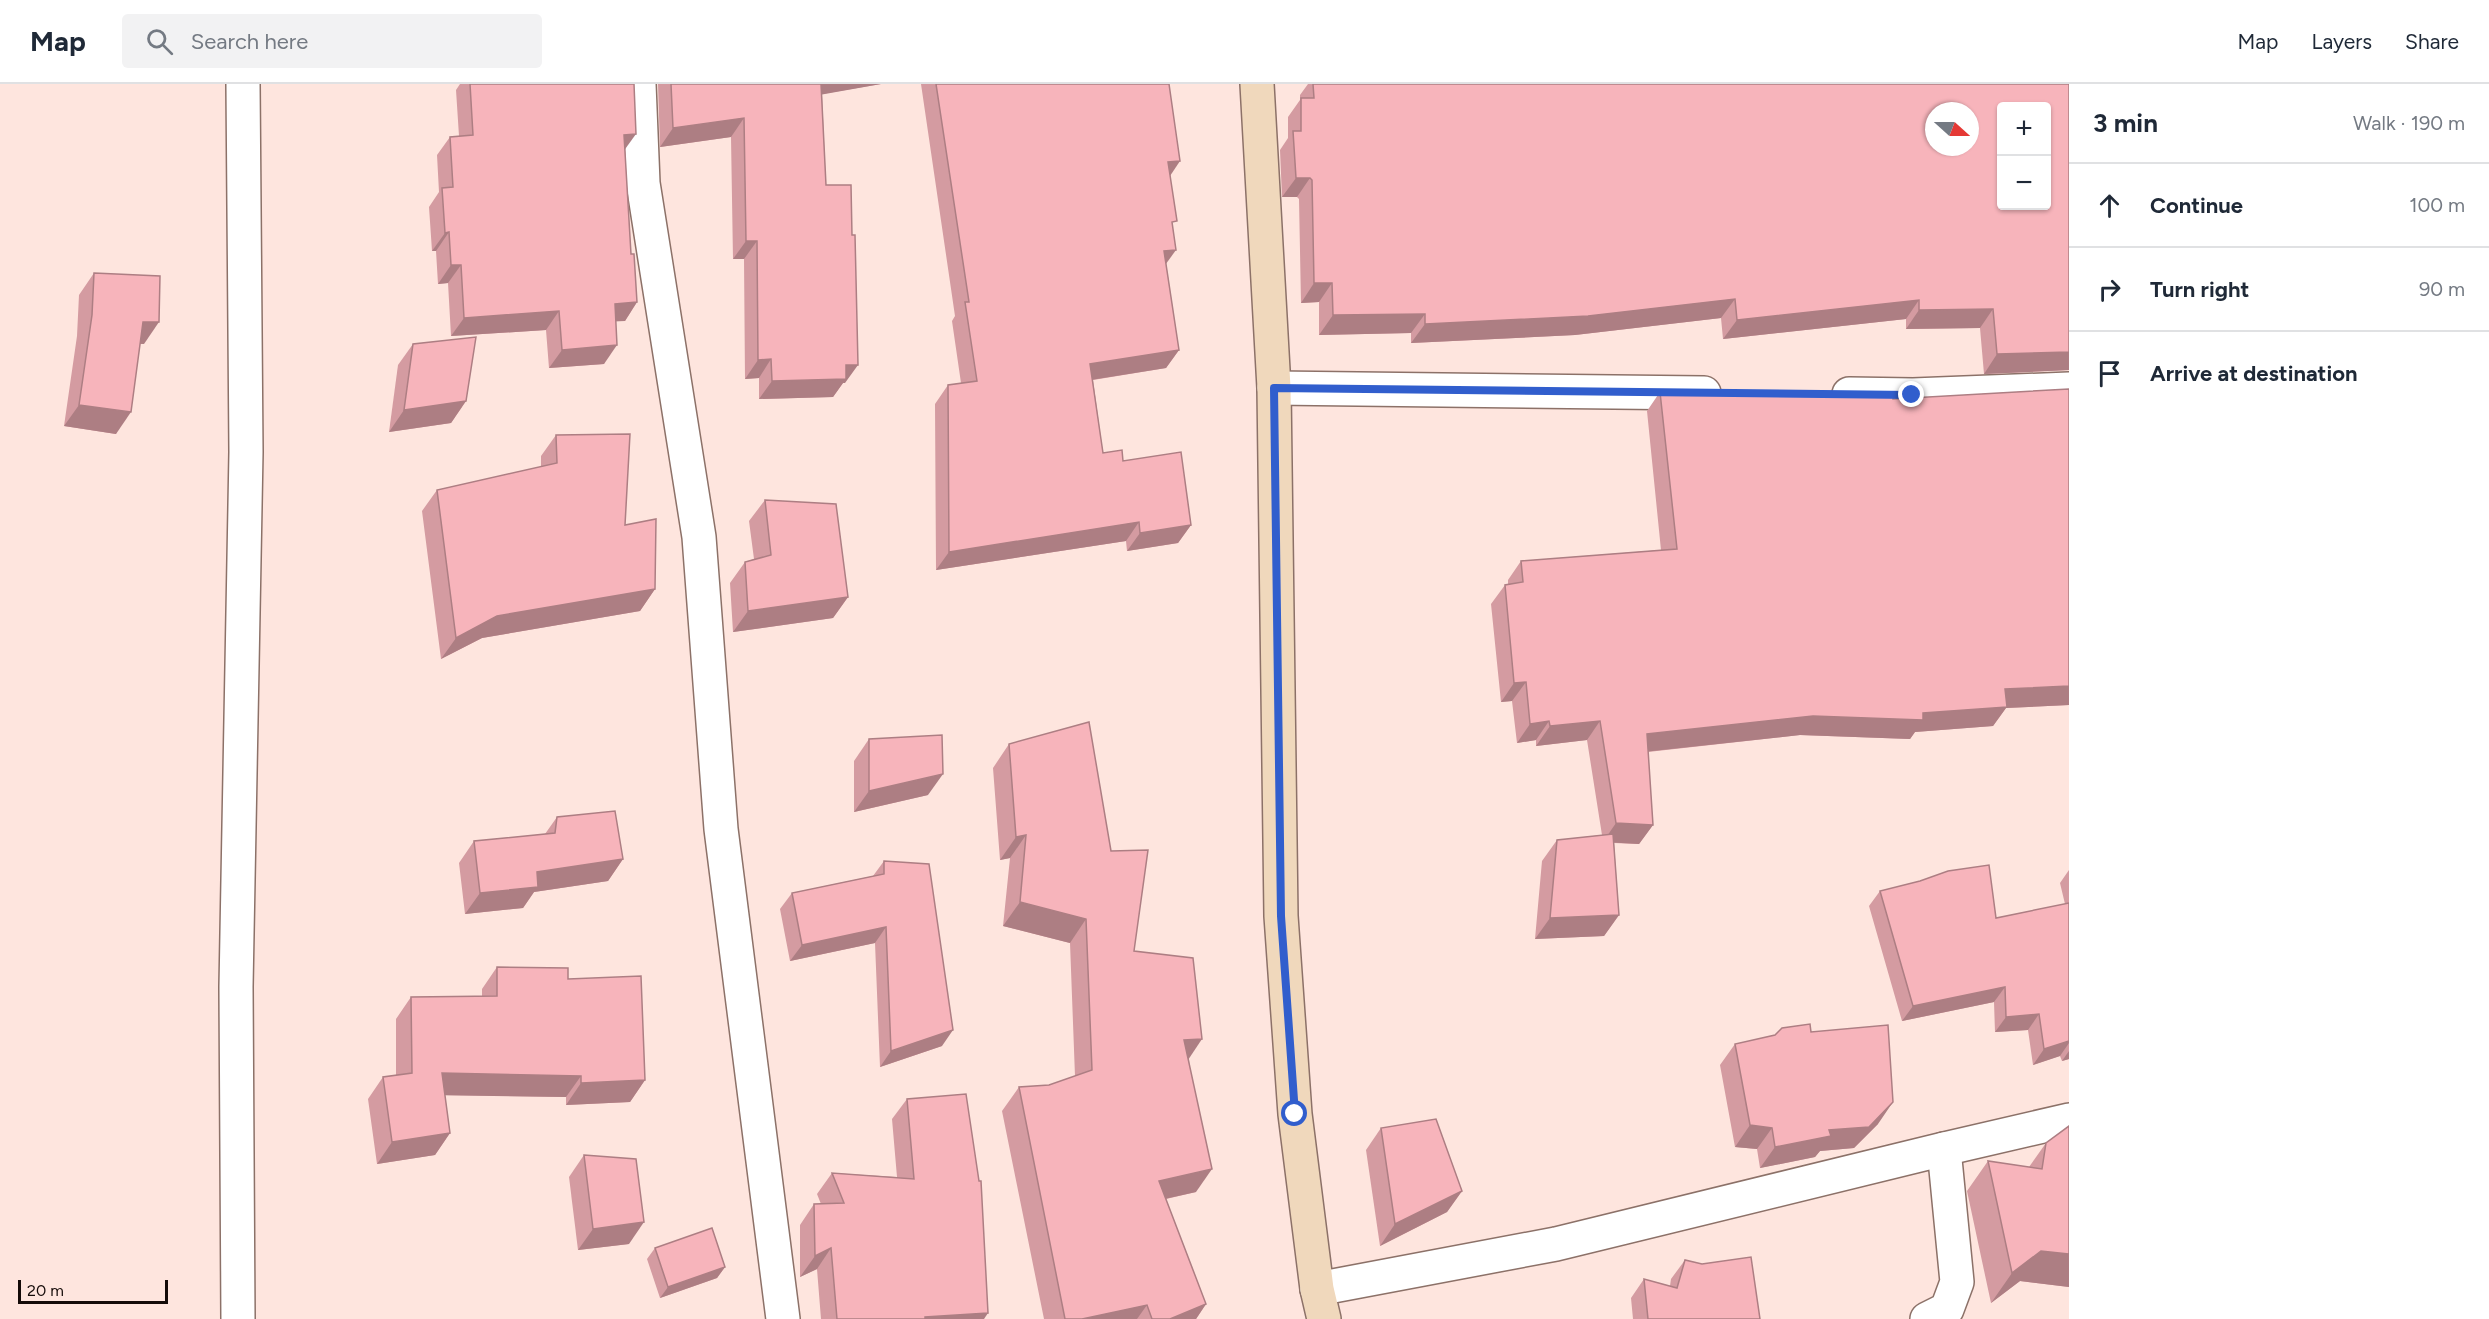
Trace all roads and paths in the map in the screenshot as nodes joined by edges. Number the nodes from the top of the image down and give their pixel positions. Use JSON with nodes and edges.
{"nodes":[{"id":1,"x":243,"y":84,"type":"edge"},
{"id":2,"x":639,"y":84,"type":"edge"},
{"id":3,"x":1257,"y":84,"type":"edge"},
{"id":4,"x":1274,"y":388,"type":"junction"},
{"id":5,"x":2069,"y":389,"type":"edge"},
{"id":6,"x":1735,"y":393,"type":"edge"},
{"id":7,"x":1818,"y":394,"type":"edge"},
{"id":8,"x":2069,"y":1120,"type":"edge"},
{"id":9,"x":1944,"y":1149,"type":"junction"},
{"id":10,"x":1321,"y":1304,"type":"edge"},
{"id":11,"x":238,"y":1319,"type":"edge"},
{"id":12,"x":783,"y":1319,"type":"edge"},
{"id":13,"x":1927,"y":1319,"type":"edge"}],
"edges":[{"from":1,"to":11,"type":"street"},
{"from":2,"to":12,"type":"street"},
{"from":3,"to":4,"type":"main road"},
{"from":4,"to":6,"type":"street"},
{"from":4,"to":10,"type":"main road"},
{"from":5,"to":7,"type":"street"},
{"from":8,"to":9,"type":"street"},
{"from":9,"to":10,"type":"street"},
{"from":9,"to":13,"type":"street"}]}
